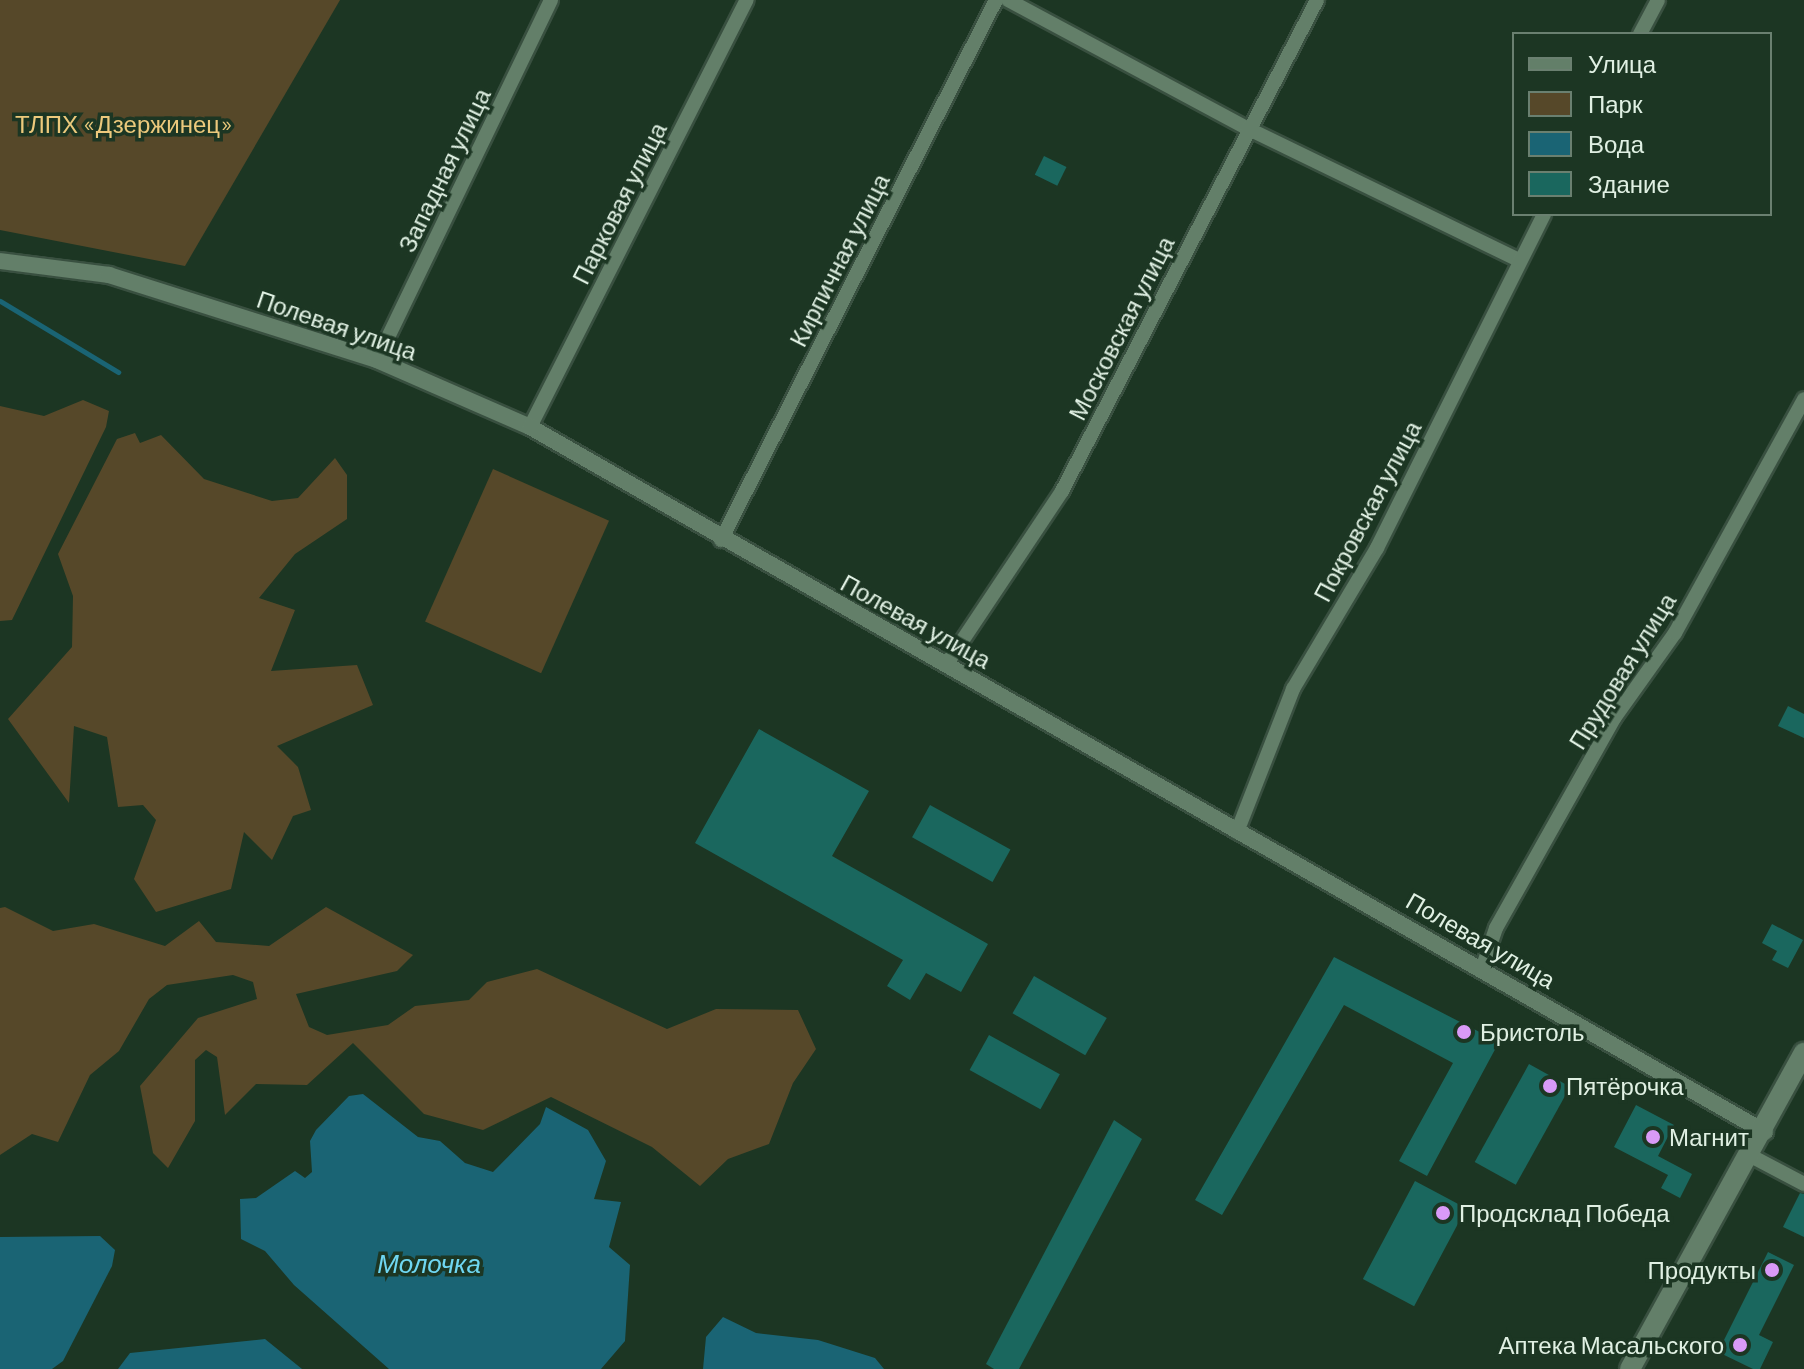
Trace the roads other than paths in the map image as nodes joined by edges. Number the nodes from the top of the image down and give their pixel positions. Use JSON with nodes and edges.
{"nodes":[{"id":1,"x":551,"y":0,"type":"edge"},
{"id":2,"x":747,"y":0,"type":"edge"},
{"id":3,"x":996,"y":0,"type":"edge"},
{"id":4,"x":1008,"y":0,"type":"edge"},
{"id":5,"x":1317,"y":0,"type":"edge"},
{"id":6,"x":1658,"y":0,"type":"edge"},
{"id":7,"x":1641,"y":32,"type":"edge"},
{"id":8,"x":1249,"y":129,"type":"junction"},
{"id":9,"x":1543,"y":216,"type":"edge"},
{"id":10,"x":1519,"y":260,"type":"junction"},
{"id":11,"x":0,"y":261,"type":"edge"},
{"id":12,"x":377,"y":360,"type":"junction"},
{"id":13,"x":1803,"y":404,"type":"edge"},
{"id":14,"x":530,"y":427,"type":"junction"},
{"id":15,"x":721,"y":540,"type":"junction"},
{"id":16,"x":946,"y":665,"type":"junction"},
{"id":17,"x":1237,"y":832,"type":"junction"},
{"id":18,"x":1482,"y":969,"type":"junction"},
{"id":19,"x":1804,"y":1053,"type":"edge"},
{"id":20,"x":1765,"y":1132,"type":"junction"},
{"id":21,"x":1751,"y":1156,"type":"junction"},
{"id":22,"x":1804,"y":1184,"type":"edge"},
{"id":23,"x":1630,"y":1369,"type":"edge"}],
"edges":[{"from":1,"to":12,"type":"street","name":"Западная улица"},
{"from":2,"to":14,"type":"street","name":"Парковая улица"},
{"from":3,"to":15,"type":"street","name":"Кирпичная улица"},
{"from":4,"to":8,"type":"street"},
{"from":5,"to":8,"type":"street","name":"Московская улица"},
{"from":6,"to":7,"type":"street"},
{"from":8,"to":10,"type":"street"},
{"from":8,"to":16,"type":"street","name":"Московская улица"},
{"from":9,"to":10,"type":"street","name":"Покровская улица"},
{"from":10,"to":17,"type":"street","name":"Покровская улица"},
{"from":11,"to":12,"type":"street","name":"Полевая улица"},
{"from":12,"to":14,"type":"street","name":"Полевая улица"},
{"from":13,"to":18,"type":"street","name":"Прудовая улица"},
{"from":14,"to":15,"type":"street","name":"Полевая улица"},
{"from":15,"to":16,"type":"street","name":"Полевая улица"},
{"from":16,"to":17,"type":"street","name":"Полевая улица"},
{"from":17,"to":18,"type":"street","name":"Полевая улица"},
{"from":18,"to":20,"type":"street","name":"Полевая улица"},
{"from":19,"to":20,"type":"main road"},
{"from":20,"to":21,"type":"main road"},
{"from":21,"to":22,"type":"street"},
{"from":21,"to":23,"type":"main road"}]}
